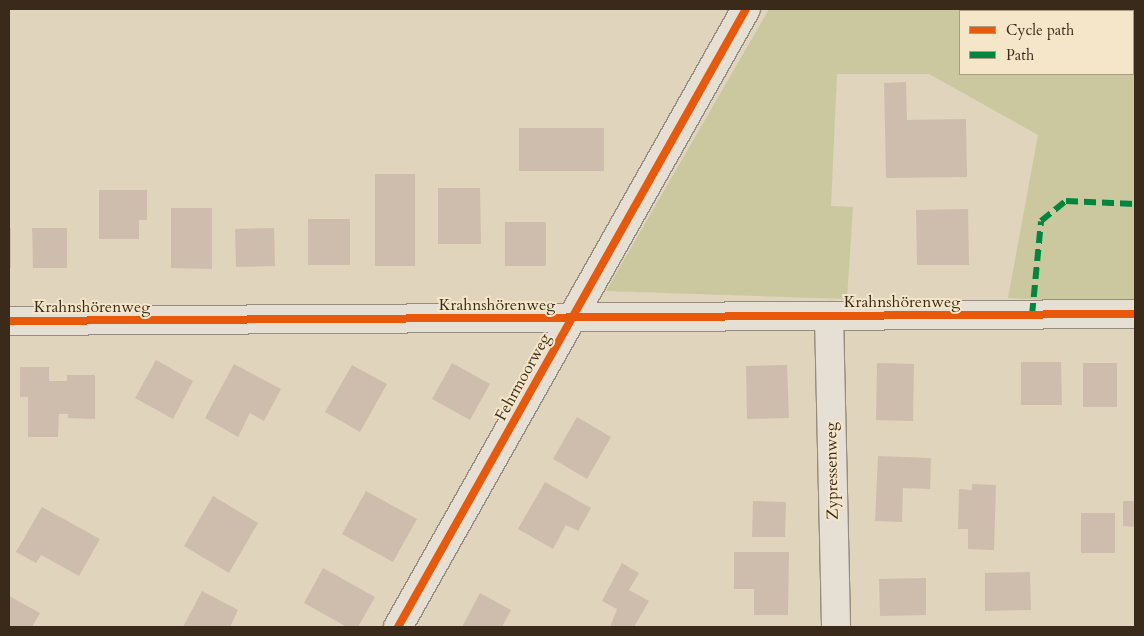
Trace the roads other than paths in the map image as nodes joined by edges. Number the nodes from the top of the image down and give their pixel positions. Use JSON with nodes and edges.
{"nodes":[{"id":1,"x":746,"y":9,"type":"edge"},
{"id":2,"x":1135,"y":314,"type":"edge"},
{"id":3,"x":829,"y":316,"type":"junction"},
{"id":4,"x":572,"y":318,"type":"junction"},
{"id":5,"x":9,"y":321,"type":"edge"},
{"id":6,"x":398,"y":627,"type":"edge"},
{"id":7,"x":836,"y":627,"type":"edge"}],
"edges":[{"from":1,"to":4,"type":"street","name":"Fehrmoorweg"},
{"from":2,"to":3,"type":"street","name":"Krahnshörenweg"},
{"from":3,"to":4,"type":"street","name":"Krahnshörenweg"},
{"from":3,"to":7,"type":"street","name":"Zypressenweg"},
{"from":4,"to":5,"type":"street","name":"Krahnshörenweg"},
{"from":4,"to":6,"type":"street","name":"Fehrmoorweg"}]}
